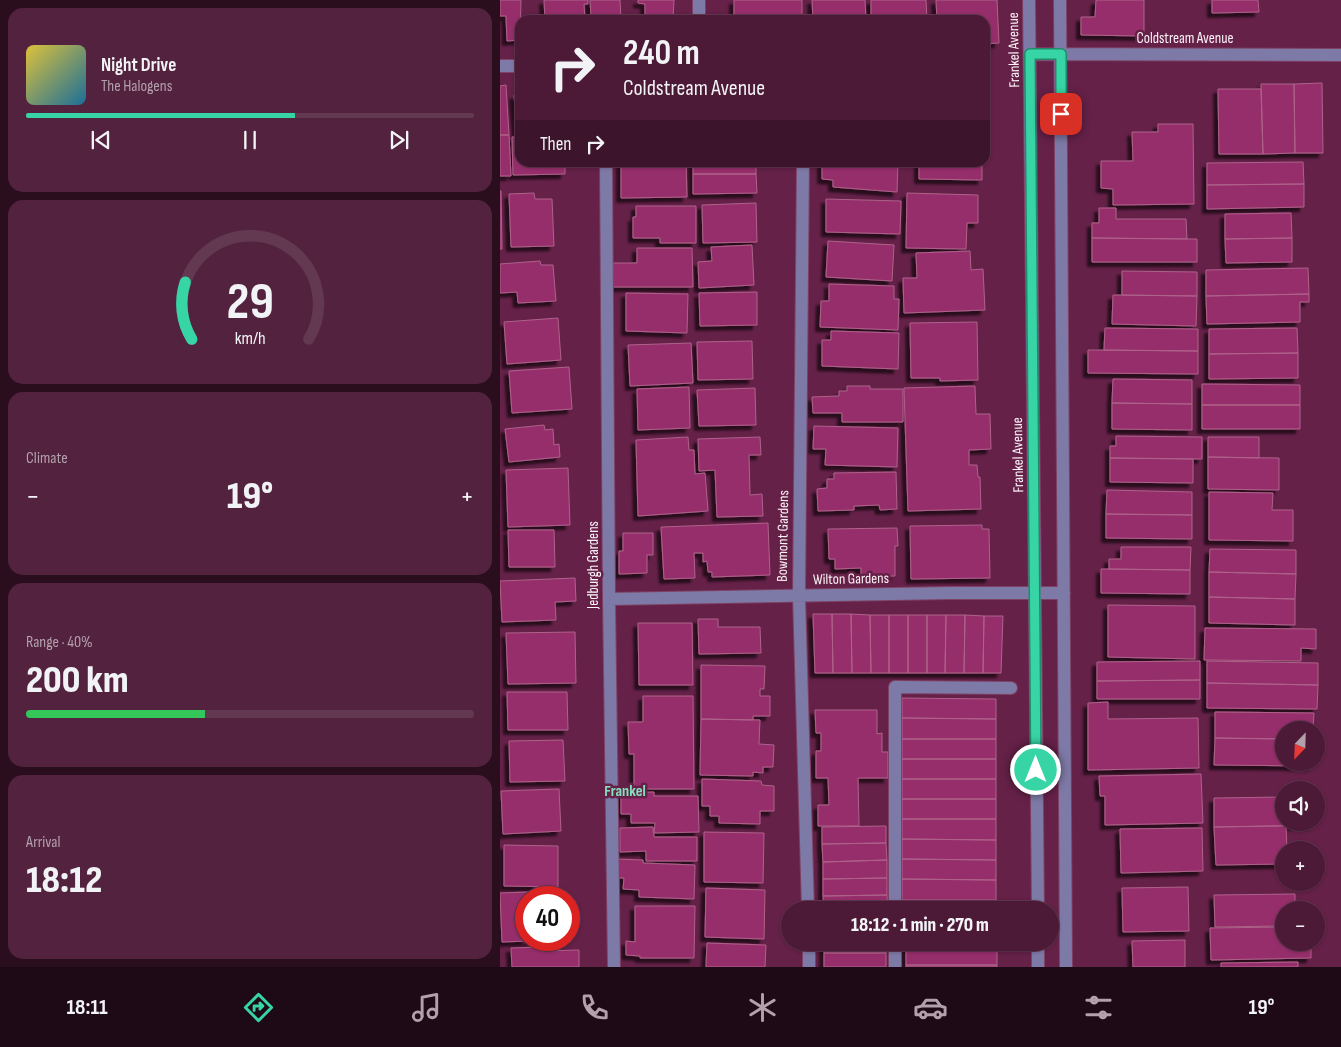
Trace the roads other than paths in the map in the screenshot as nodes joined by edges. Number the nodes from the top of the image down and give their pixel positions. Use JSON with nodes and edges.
{"nodes":[{"id":1,"x":699,"y":0,"type":"edge"},
{"id":2,"x":1029,"y":0,"type":"edge"},
{"id":3,"x":1060,"y":0,"type":"edge"},
{"id":4,"x":699,"y":15,"type":"edge"},
{"id":5,"x":1030,"y":54,"type":"junction"},
{"id":6,"x":1061,"y":54,"type":"junction"},
{"id":7,"x":1341,"y":55,"type":"edge"},
{"id":8,"x":500,"y":66,"type":"edge"},
{"id":9,"x":515,"y":66,"type":"edge"},
{"id":10,"x":606,"y":167,"type":"edge"},
{"id":11,"x":803,"y":167,"type":"edge"},
{"id":12,"x":1064,"y":593,"type":"junction"},
{"id":13,"x":1035,"y":594,"type":"junction"},
{"id":14,"x":799,"y":596,"type":"junction"},
{"id":15,"x":609,"y":600,"type":"junction"},
{"id":16,"x":1011,"y":688,"type":"dead end"},
{"id":17,"x":808,"y":901,"type":"edge"},
{"id":18,"x":895,"y":901,"type":"edge"},
{"id":19,"x":1038,"y":901,"type":"edge"},
{"id":20,"x":809,"y":951,"type":"edge"},
{"id":21,"x":895,"y":951,"type":"edge"},
{"id":22,"x":1038,"y":951,"type":"edge"},
{"id":23,"x":614,"y":967,"type":"edge"},
{"id":24,"x":810,"y":967,"type":"edge"},
{"id":25,"x":895,"y":967,"type":"edge"},
{"id":26,"x":1038,"y":967,"type":"edge"},
{"id":27,"x":1066,"y":967,"type":"edge"}],
"edges":[{"from":1,"to":4,"type":"street"},
{"from":2,"to":5,"type":"street","name":"Frankel Avenue"},
{"from":3,"to":6,"type":"street"},
{"from":5,"to":6,"type":"street","name":"Coldstream Avenue"},
{"from":5,"to":13,"type":"street","name":"Frankel Avenue"},
{"from":6,"to":7,"type":"street","name":"Coldstream Avenue"},
{"from":6,"to":12,"type":"street"},
{"from":8,"to":9,"type":"street"},
{"from":10,"to":15,"type":"street","name":"Jedburgh Gardens"},
{"from":11,"to":14,"type":"street","name":"Bowmont Gardens"},
{"from":12,"to":13,"type":"street","name":"Wilton Gardens"},
{"from":12,"to":27,"type":"street"},
{"from":13,"to":14,"type":"street","name":"Wilton Gardens"},
{"from":13,"to":19,"type":"street","name":"Frankel Avenue"},
{"from":14,"to":15,"type":"street","name":"Wilton Gardens"},
{"from":14,"to":17,"type":"street","name":"Bowmont Gardens"},
{"from":15,"to":23,"type":"street","name":"Jedburgh Gardens"},
{"from":16,"to":18,"type":"street"},
{"from":20,"to":24,"type":"street"},
{"from":21,"to":25,"type":"street"},
{"from":22,"to":26,"type":"street"}]}
